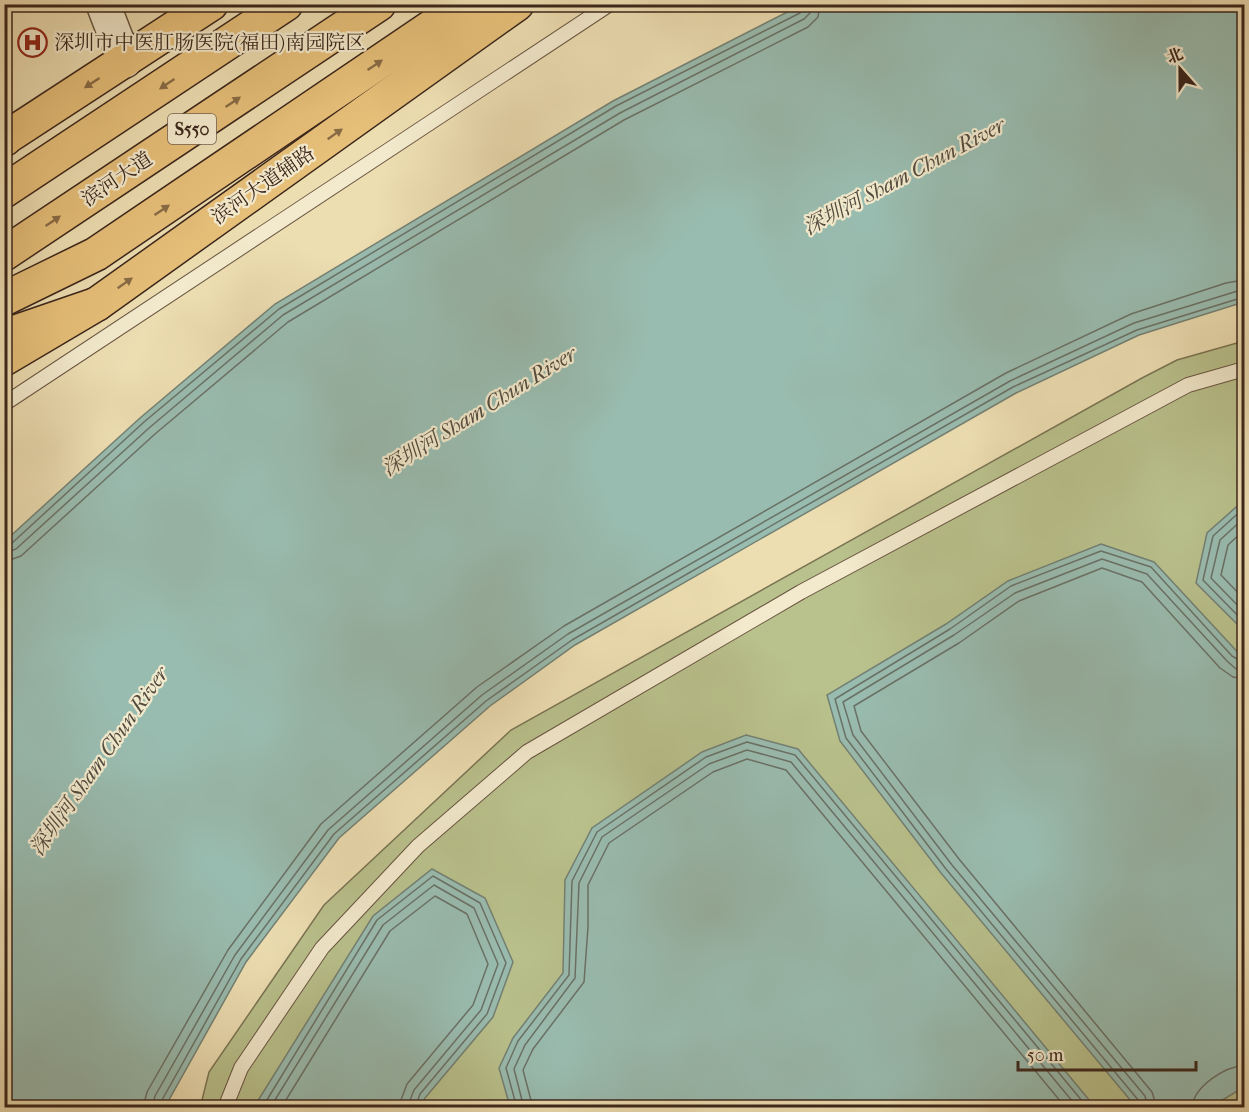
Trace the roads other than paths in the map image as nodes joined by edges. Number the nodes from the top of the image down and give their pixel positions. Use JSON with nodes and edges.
{"nodes":[{"id":1,"x":103,"y":4,"type":"edge"},
{"id":2,"x":211,"y":4,"type":"edge"},
{"id":3,"x":286,"y":4,"type":"edge"},
{"id":4,"x":380,"y":4,"type":"edge"},
{"id":5,"x":465,"y":4,"type":"edge"},
{"id":6,"x":517,"y":4,"type":"edge"},
{"id":7,"x":610,"y":4,"type":"edge"},
{"id":8,"x":125,"y":61,"type":"junction"},
{"id":9,"x":4,"y":139,"type":"edge"},
{"id":10,"x":4,"y":191,"type":"edge"},
{"id":11,"x":4,"y":254,"type":"edge"},
{"id":12,"x":4,"y":299,"type":"edge"},
{"id":13,"x":97,"y":304,"type":"junction"},
{"id":14,"x":4,"y":336,"type":"edge"},
{"id":15,"x":4,"y":359,"type":"edge"},
{"id":16,"x":1245,"y":369,"type":"edge"},
{"id":17,"x":4,"y":404,"type":"edge"},
{"id":18,"x":225,"y":1107,"type":"edge"}],
"edges":[{"from":1,"to":8,"type":"street"},
{"from":2,"to":8,"type":"main road"},
{"from":3,"to":10,"type":"main road","number":"S550","one_way":true},
{"from":11,"to":4,"type":"main road","name":"滨河大道","number":"S550","one_way":true},
{"from":12,"to":5,"type":"main road","one_way":true},
{"from":13,"to":6,"type":"main road","name":"滨河大道辅路","one_way":true},
{"from":7,"to":17,"type":"lane"},
{"from":8,"to":9,"type":"main road","one_way":true},
{"from":13,"to":14,"type":"main road"},
{"from":13,"to":15,"type":"main road","name":"滨河大道辅路"},
{"from":16,"to":18,"type":"lane"}]}
